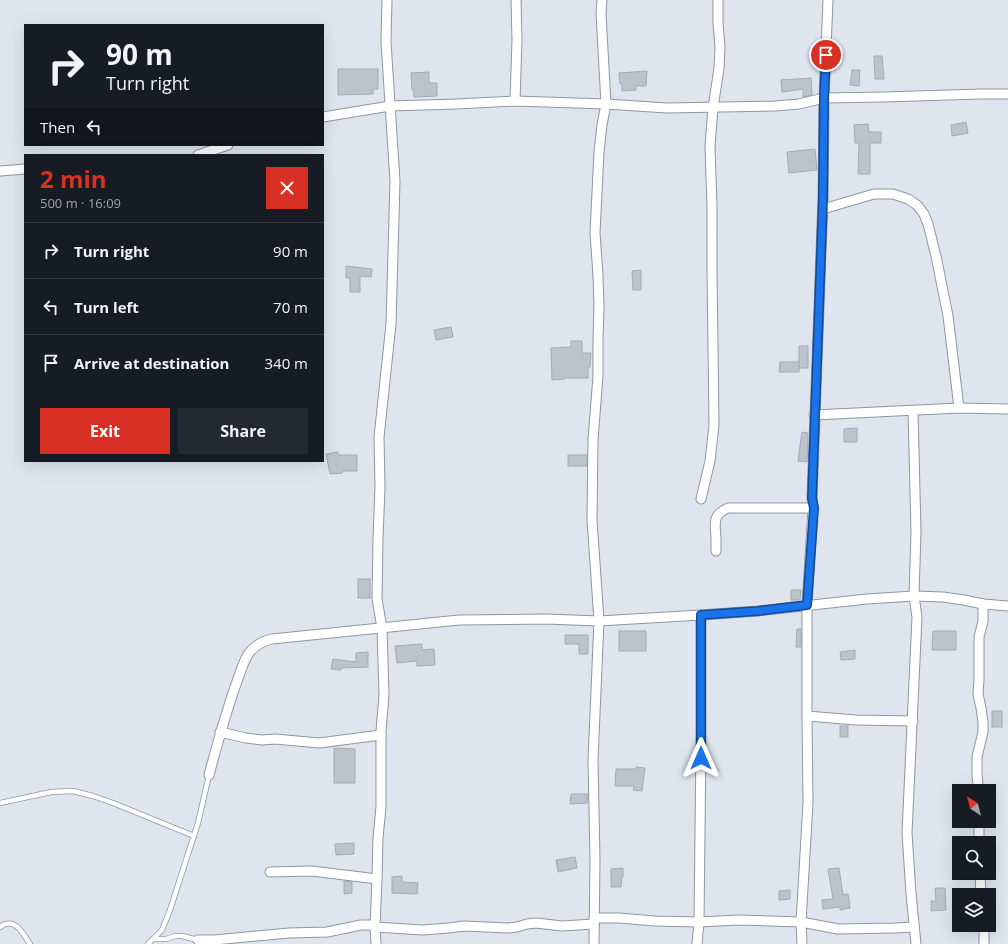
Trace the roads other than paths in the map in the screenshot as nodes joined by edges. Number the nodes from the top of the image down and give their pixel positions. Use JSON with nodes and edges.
{"nodes":[{"id":1,"x":387,"y":0,"type":"edge"},
{"id":2,"x":516,"y":0,"type":"edge"},
{"id":3,"x":602,"y":0,"type":"edge"},
{"id":4,"x":718,"y":0,"type":"edge"},
{"id":5,"x":828,"y":0,"type":"edge"},
{"id":6,"x":1008,"y":94,"type":"edge"},
{"id":7,"x":824,"y":98,"type":"junction"},
{"id":8,"x":515,"y":101,"type":"junction"},
{"id":9,"x":606,"y":104,"type":"junction"},
{"id":10,"x":390,"y":106,"type":"junction"},
{"id":11,"x":713,"y":108,"type":"junction"},
{"id":12,"x":324,"y":117,"type":"edge"},
{"id":13,"x":225,"y":146,"type":"edge"},
{"id":14,"x":201,"y":154,"type":"edge"},
{"id":15,"x":24,"y":169,"type":"edge"},
{"id":16,"x":0,"y":171,"type":"edge"},
{"id":17,"x":822,"y":209,"type":"junction"},
{"id":18,"x":959,"y":408,"type":"junction"},
{"id":19,"x":1008,"y":409,"type":"edge"},
{"id":20,"x":913,"y":411,"type":"junction"},
{"id":21,"x":814,"y":415,"type":"junction"},
{"id":22,"x":701,"y":499,"type":"dead end"},
{"id":23,"x":814,"y":508,"type":"junction"},
{"id":24,"x":716,"y":551,"type":"dead end"},
{"id":25,"x":914,"y":596,"type":"junction"},
{"id":26,"x":983,"y":604,"type":"junction"},
{"id":27,"x":807,"y":605,"type":"junction"},
{"id":28,"x":1008,"y":606,"type":"edge"},
{"id":29,"x":701,"y":615,"type":"junction"},
{"id":30,"x":598,"y":621,"type":"junction"},
{"id":31,"x":382,"y":628,"type":"junction"},
{"id":32,"x":807,"y":716,"type":"junction"},
{"id":33,"x":912,"y":720,"type":"junction"},
{"id":34,"x":220,"y":732,"type":"junction"},
{"id":35,"x":381,"y":735,"type":"junction"},
{"id":36,"x":209,"y":775,"type":"joint"},
{"id":37,"x":978,"y":784,"type":"edge"},
{"id":38,"x":0,"y":803,"type":"edge"},
{"id":39,"x":194,"y":836,"type":"junction"},
{"id":40,"x":270,"y":872,"type":"dead end"},
{"id":41,"x":377,"y":879,"type":"junction"},
{"id":42,"x":594,"y":921,"type":"junction"},
{"id":43,"x":699,"y":922,"type":"junction"},
{"id":44,"x":801,"y":922,"type":"junction"},
{"id":45,"x":0,"y":927,"type":"edge"},
{"id":46,"x":375,"y":927,"type":"junction"},
{"id":47,"x":914,"y":927,"type":"junction"},
{"id":48,"x":984,"y":932,"type":"edge"},
{"id":49,"x":153,"y":939,"type":"junction"},
{"id":50,"x":198,"y":942,"type":"edge"},
{"id":51,"x":30,"y":944,"type":"edge"},
{"id":52,"x":148,"y":944,"type":"edge"},
{"id":53,"x":376,"y":944,"type":"edge"},
{"id":54,"x":594,"y":944,"type":"edge"},
{"id":55,"x":697,"y":944,"type":"edge"},
{"id":56,"x":802,"y":944,"type":"edge"},
{"id":57,"x":916,"y":944,"type":"edge"},
{"id":58,"x":984,"y":944,"type":"edge"}],
"edges":[{"from":1,"to":10,"type":"street"},
{"from":2,"to":8,"type":"street"},
{"from":3,"to":9,"type":"street"},
{"from":4,"to":11,"type":"street"},
{"from":5,"to":7,"type":"street"},
{"from":6,"to":7,"type":"street"},
{"from":7,"to":11,"type":"street"},
{"from":7,"to":17,"type":"street"},
{"from":8,"to":9,"type":"street"},
{"from":8,"to":10,"type":"street"},
{"from":9,"to":11,"type":"street"},
{"from":9,"to":30,"type":"street"},
{"from":10,"to":12,"type":"street"},
{"from":10,"to":31,"type":"street"},
{"from":11,"to":22,"type":"street"},
{"from":13,"to":14,"type":"street"},
{"from":15,"to":16,"type":"street"},
{"from":17,"to":18,"type":"street"},
{"from":17,"to":21,"type":"street"},
{"from":18,"to":19,"type":"street"},
{"from":18,"to":20,"type":"street"},
{"from":20,"to":21,"type":"street"},
{"from":20,"to":25,"type":"street"},
{"from":21,"to":23,"type":"street"},
{"from":23,"to":24,"type":"street"},
{"from":23,"to":27,"type":"street"},
{"from":25,"to":26,"type":"street"},
{"from":25,"to":27,"type":"street"},
{"from":25,"to":33,"type":"street"},
{"from":26,"to":28,"type":"street"},
{"from":26,"to":37,"type":"street"},
{"from":27,"to":29,"type":"street"},
{"from":27,"to":32,"type":"street"},
{"from":29,"to":30,"type":"street"},
{"from":29,"to":43,"type":"street"},
{"from":30,"to":31,"type":"street"},
{"from":30,"to":42,"type":"street"},
{"from":31,"to":34,"type":"street"},
{"from":31,"to":35,"type":"street"},
{"from":32,"to":33,"type":"street"},
{"from":32,"to":44,"type":"street"},
{"from":33,"to":47,"type":"street"},
{"from":34,"to":35,"type":"street"},
{"from":34,"to":36,"type":"street"},
{"from":35,"to":41,"type":"street"},
{"from":36,"to":39,"type":"lane"},
{"from":38,"to":39,"type":"lane"},
{"from":39,"to":49,"type":"lane"},
{"from":40,"to":41,"type":"street"},
{"from":41,"to":46,"type":"street"},
{"from":42,"to":43,"type":"street"},
{"from":42,"to":46,"type":"street"},
{"from":42,"to":54,"type":"street"},
{"from":43,"to":44,"type":"street"},
{"from":43,"to":55,"type":"street"},
{"from":44,"to":47,"type":"street"},
{"from":44,"to":56,"type":"street"},
{"from":45,"to":51,"type":"lane"},
{"from":46,"to":50,"type":"street"},
{"from":46,"to":53,"type":"street"},
{"from":47,"to":57,"type":"street"},
{"from":48,"to":58,"type":"street"},
{"from":49,"to":50,"type":"lane"},
{"from":49,"to":52,"type":"lane"}]}
